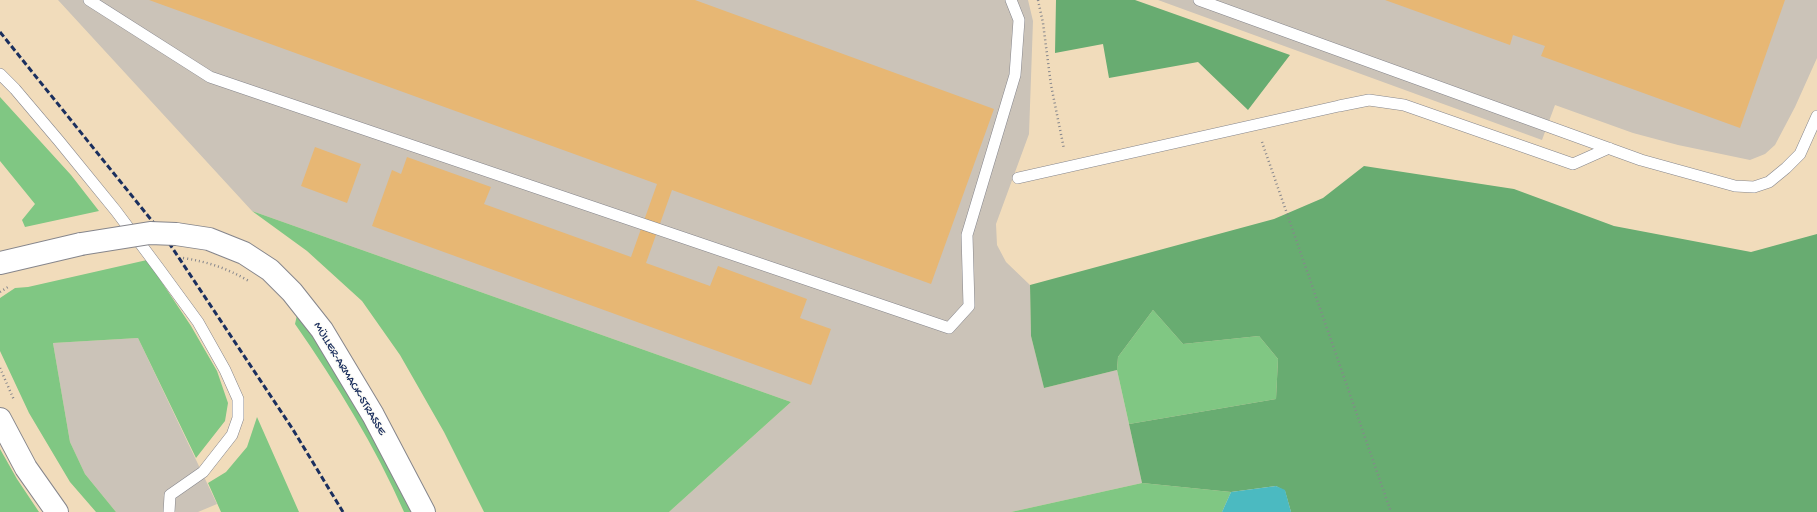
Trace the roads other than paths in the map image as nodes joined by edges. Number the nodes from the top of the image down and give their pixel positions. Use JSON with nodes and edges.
{"nodes":[{"id":1,"x":89,"y":0,"type":"edge"},
{"id":2,"x":1011,"y":0,"type":"edge"},
{"id":3,"x":1199,"y":0,"type":"edge"},
{"id":4,"x":0,"y":74,"type":"edge"},
{"id":5,"x":1817,"y":116,"type":"edge"},
{"id":6,"x":1609,"y":148,"type":"junction"},
{"id":7,"x":1018,"y":178,"type":"dead end"},
{"id":8,"x":0,"y":263,"type":"edge"},
{"id":9,"x":0,"y":419,"type":"edge"},
{"id":10,"x":57,"y":512,"type":"edge"},
{"id":11,"x":169,"y":512,"type":"edge"},
{"id":12,"x":424,"y":512,"type":"edge"}],
"edges":[{"from":1,"to":2,"type":"lane"},
{"from":3,"to":6,"type":"lane"},
{"from":4,"to":11,"type":"lane"},
{"from":5,"to":6,"type":"lane"},
{"from":6,"to":7,"type":"lane"},
{"from":8,"to":12,"type":"street","name":"MÜLLER-ARMACK-STRASSE","bridge":true},
{"from":9,"to":10,"type":"street"}]}
